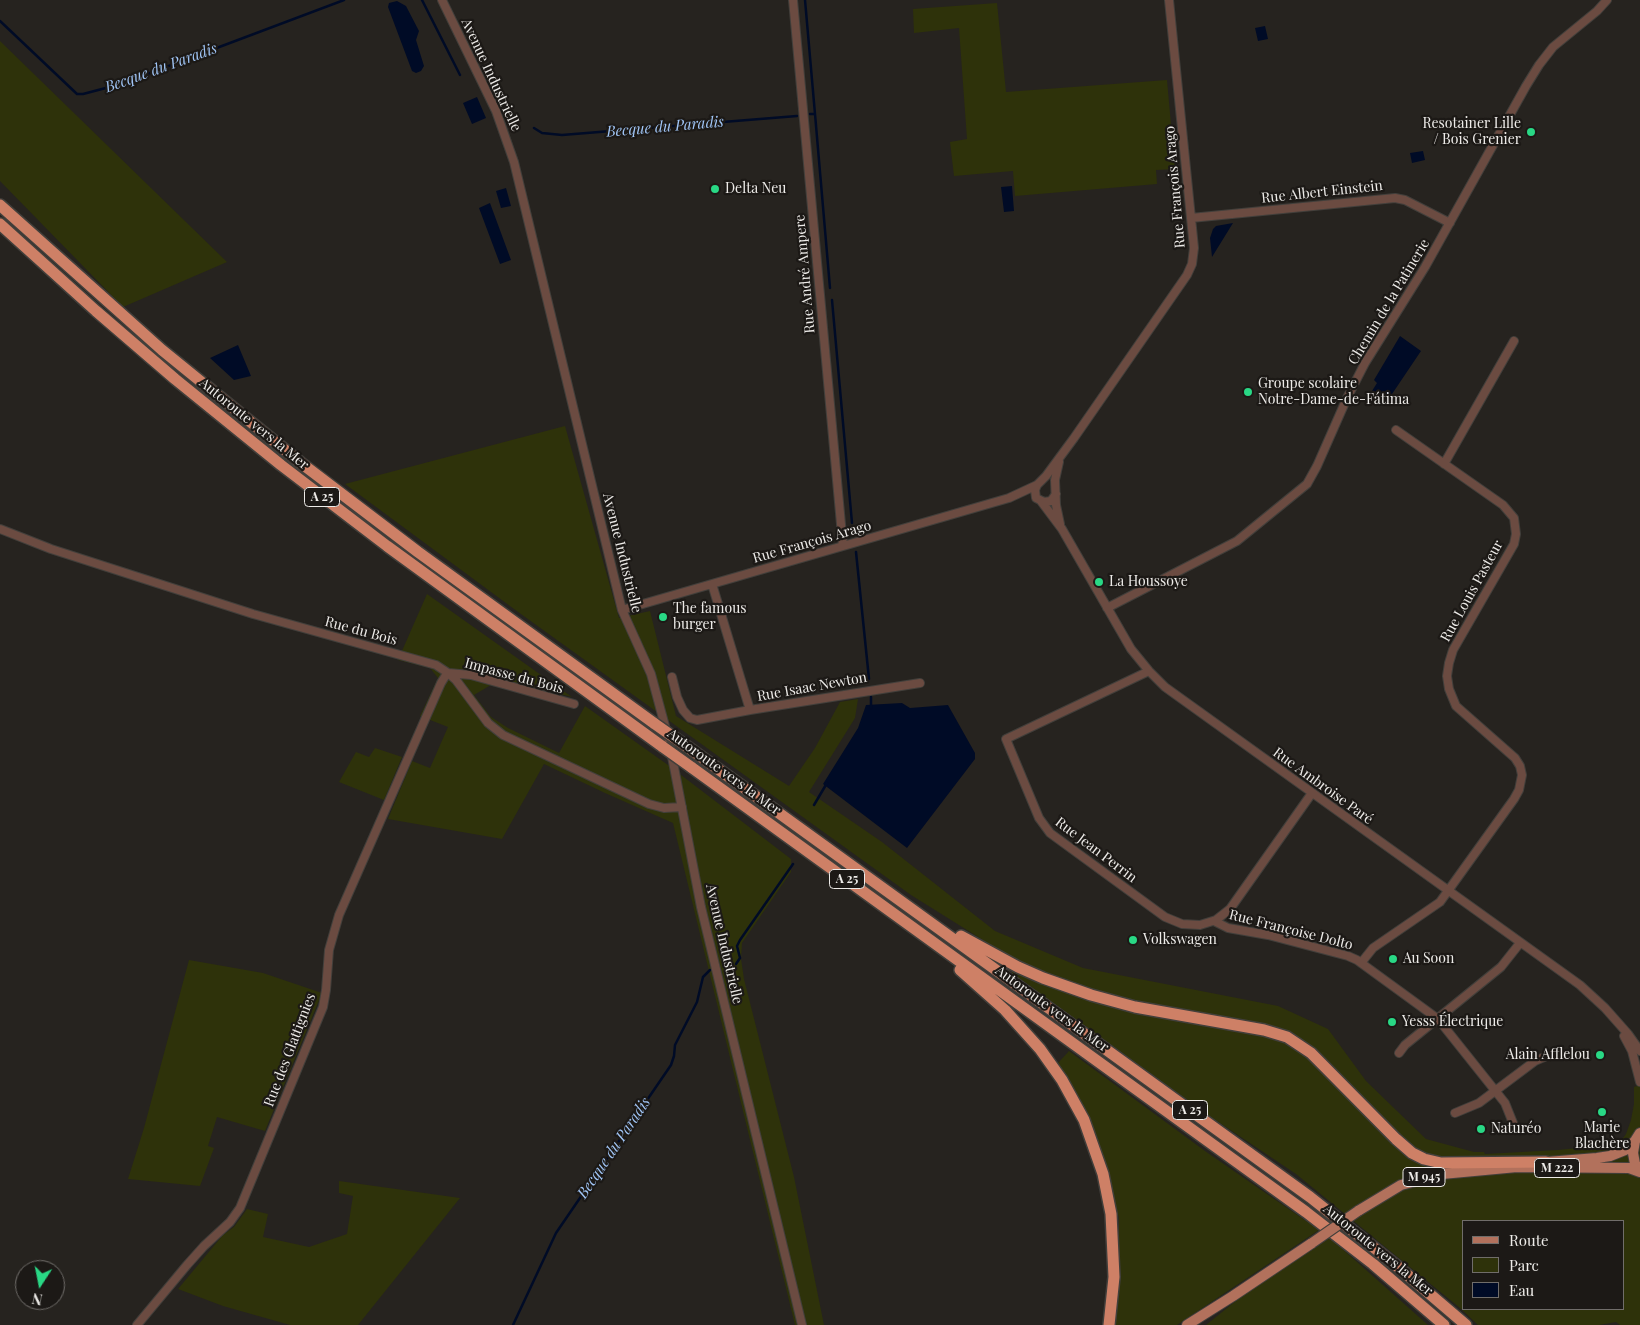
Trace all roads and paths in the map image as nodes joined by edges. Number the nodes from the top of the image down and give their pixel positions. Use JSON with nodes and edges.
{"nodes":[{"id":1,"x":442,"y":0,"type":"edge"},
{"id":2,"x":793,"y":0,"type":"edge"},
{"id":3,"x":1169,"y":0,"type":"edge"},
{"id":4,"x":1607,"y":0,"type":"edge"},
{"id":5,"x":0,"y":205,"type":"edge"},
{"id":6,"x":1191,"y":218,"type":"junction"},
{"id":7,"x":1450,"y":223,"type":"junction"},
{"id":8,"x":0,"y":224,"type":"edge"},
{"id":9,"x":1514,"y":341,"type":"dead end"},
{"id":10,"x":1396,"y":430,"type":"dead end"},
{"id":11,"x":1064,"y":453,"type":"junction"},
{"id":12,"x":1444,"y":464,"type":"junction"},
{"id":13,"x":1038,"y":484,"type":"junction"},
{"id":14,"x":1056,"y":491,"type":"junction"},
{"id":15,"x":1008,"y":498,"type":"junction"},
{"id":16,"x":1039,"y":500,"type":"junction"},
{"id":17,"x":0,"y":529,"type":"edge"},
{"id":18,"x":1062,"y":529,"type":"junction"},
{"id":19,"x":844,"y":546,"type":"junction"},
{"id":20,"x":712,"y":584,"type":"junction"},
{"id":21,"x":1107,"y":608,"type":"junction"},
{"id":22,"x":622,"y":610,"type":"junction"},
{"id":23,"x":1148,"y":671,"type":"junction"},
{"id":24,"x":448,"y":672,"type":"junction"},
{"id":25,"x":672,"y":677,"type":"dead end"},
{"id":26,"x":920,"y":683,"type":"dead end"},
{"id":27,"x":574,"y":704,"type":"dead end"},
{"id":28,"x":750,"y":710,"type":"junction"},
{"id":29,"x":1312,"y":793,"type":"junction"},
{"id":30,"x":682,"y":807,"type":"junction"},
{"id":31,"x":1449,"y":891,"type":"junction"},
{"id":32,"x":907,"y":905,"type":"junction"},
{"id":33,"x":1214,"y":921,"type":"junction"},
{"id":34,"x":1520,"y":943,"type":"junction"},
{"id":35,"x":941,"y":948,"type":"junction"},
{"id":36,"x":1361,"y":963,"type":"junction"},
{"id":37,"x":1438,"y":1019,"type":"junction"},
{"id":38,"x":1616,"y":1021,"type":"junction"},
{"id":39,"x":1640,"y":1051,"type":"edge"},
{"id":40,"x":1556,"y":1052,"type":"dead end"},
{"id":41,"x":1399,"y":1053,"type":"dead end"},
{"id":42,"x":1640,"y":1082,"type":"edge"},
{"id":43,"x":1495,"y":1091,"type":"junction"},
{"id":44,"x":1455,"y":1113,"type":"dead end"},
{"id":45,"x":1513,"y":1123,"type":"dead end"},
{"id":46,"x":1638,"y":1136,"type":"edge"},
{"id":47,"x":1546,"y":1162,"type":"junction"},
{"id":48,"x":1517,"y":1167,"type":"junction"},
{"id":49,"x":1498,"y":1168,"type":"joint"},
{"id":50,"x":1640,"y":1171,"type":"edge"},
{"id":51,"x":1233,"y":1296,"type":"junction"},
{"id":52,"x":137,"y":1325,"type":"edge"},
{"id":53,"x":802,"y":1325,"type":"edge"},
{"id":54,"x":1108,"y":1325,"type":"edge"},
{"id":55,"x":1186,"y":1325,"type":"edge"},
{"id":56,"x":1198,"y":1325,"type":"edge"},
{"id":57,"x":1444,"y":1325,"type":"edge"},
{"id":58,"x":1466,"y":1325,"type":"edge"}],
"edges":[{"from":1,"to":22,"type":"street","name":"Avenue Industrielle"},
{"from":2,"to":19,"type":"street","name":"Rue André Ampere"},
{"from":3,"to":6,"type":"street","name":"Rue François Arago"},
{"from":4,"to":7,"type":"street","name":"Chemin de la Patinerie"},
{"from":5,"to":32,"type":"highway","number":"A 25","bridge":true},
{"from":6,"to":7,"type":"street","name":"Rue Albert Einstein"},
{"from":6,"to":11,"type":"street","name":"Rue François Arago"},
{"from":7,"to":21,"type":"street","name":"Chemin de la Patinerie"},
{"from":8,"to":35,"type":"highway","name":"Autoroute vers la Mer","number":"A 25","bridge":true},
{"from":9,"to":12,"type":"street"},
{"from":10,"to":12,"type":"street","name":"Rue Louis Pasteur"},
{"from":11,"to":13,"type":"street","name":"Rue François Arago"},
{"from":11,"to":14,"type":"street","name":"Rue François Arago"},
{"from":12,"to":31,"type":"street","name":"Rue Louis Pasteur"},
{"from":13,"to":14,"type":"street"},
{"from":13,"to":15,"type":"street","name":"Rue François Arago"},
{"from":13,"to":16,"type":"street"},
{"from":14,"to":16,"type":"street"},
{"from":14,"to":18,"type":"street","name":"Rue Ambroise Paré"},
{"from":15,"to":16,"type":"street","name":"Rue François Arago"},
{"from":15,"to":19,"type":"street","name":"Rue François Arago"},
{"from":16,"to":18,"type":"street","name":"Rue Ambroise Paré"},
{"from":17,"to":24,"type":"street","name":"Rue du Bois"},
{"from":18,"to":21,"type":"street","name":"Rue Ambroise Paré"},
{"from":19,"to":20,"type":"street","name":"Rue François Arago"},
{"from":20,"to":22,"type":"street","name":"Rue François Arago"},
{"from":20,"to":28,"type":"street","name":"Rue Isaac Newton"},
{"from":21,"to":23,"type":"street","name":"Rue Ambroise Paré"},
{"from":22,"to":30,"type":"street","name":"Avenue Industrielle"},
{"from":23,"to":29,"type":"street","name":"Rue Ambroise Paré"},
{"from":23,"to":33,"type":"street","name":"Rue Jean Perrin"},
{"from":24,"to":27,"type":"street","name":"Impasse du Bois"},
{"from":24,"to":30,"type":"street","name":"Rue du Bois"},
{"from":24,"to":52,"type":"street","name":"Rue des Glattignies"},
{"from":25,"to":28,"type":"street"},
{"from":26,"to":28,"type":"street","name":"Rue Isaac Newton"},
{"from":29,"to":31,"type":"street","name":"Rue Ambroise Paré"},
{"from":29,"to":33,"type":"street"},
{"from":30,"to":53,"type":"street","name":"Avenue Industrielle"},
{"from":31,"to":34,"type":"street","name":"Rue Ambroise Paré"},
{"from":31,"to":36,"type":"street","name":"Rue Louis Pasteur"},
{"from":32,"to":47,"type":"highway"},
{"from":32,"to":58,"type":"highway","number":"A 25"},
{"from":33,"to":36,"type":"street","name":"Rue Françoise Dolto"},
{"from":34,"to":37,"type":"street"},
{"from":34,"to":38,"type":"street","name":"Rue Ambroise Paré"},
{"from":35,"to":54,"type":"highway"},
{"from":35,"to":57,"type":"highway","name":"Autoroute vers la Mer","number":"A 25"},
{"from":36,"to":37,"type":"street","name":"Rue Françoise Dolto"},
{"from":37,"to":41,"type":"street"},
{"from":37,"to":43,"type":"street","name":"Rue Françoise Dolto"},
{"from":38,"to":39,"type":"street","name":"Rue Ambroise Paré"},
{"from":38,"to":42,"type":"street","name":"Rue Ambroise Paré"},
{"from":40,"to":43,"type":"street"},
{"from":43,"to":44,"type":"street"},
{"from":43,"to":45,"type":"street","name":"Rue Françoise Dolto"},
{"from":46,"to":47,"type":"main road","number":"M 222"},
{"from":46,"to":50,"type":"main road"},
{"from":47,"to":48,"type":"main road","number":"M 222"},
{"from":48,"to":49,"type":"main road","number":"M 222"},
{"from":48,"to":50,"type":"main road","number":"M 222"},
{"from":49,"to":51,"type":"main road","number":"M 945","bridge":true},
{"from":51,"to":55,"type":"main road","number":"M 945"},
{"from":51,"to":56,"type":"main road","number":"M 945"}]}
